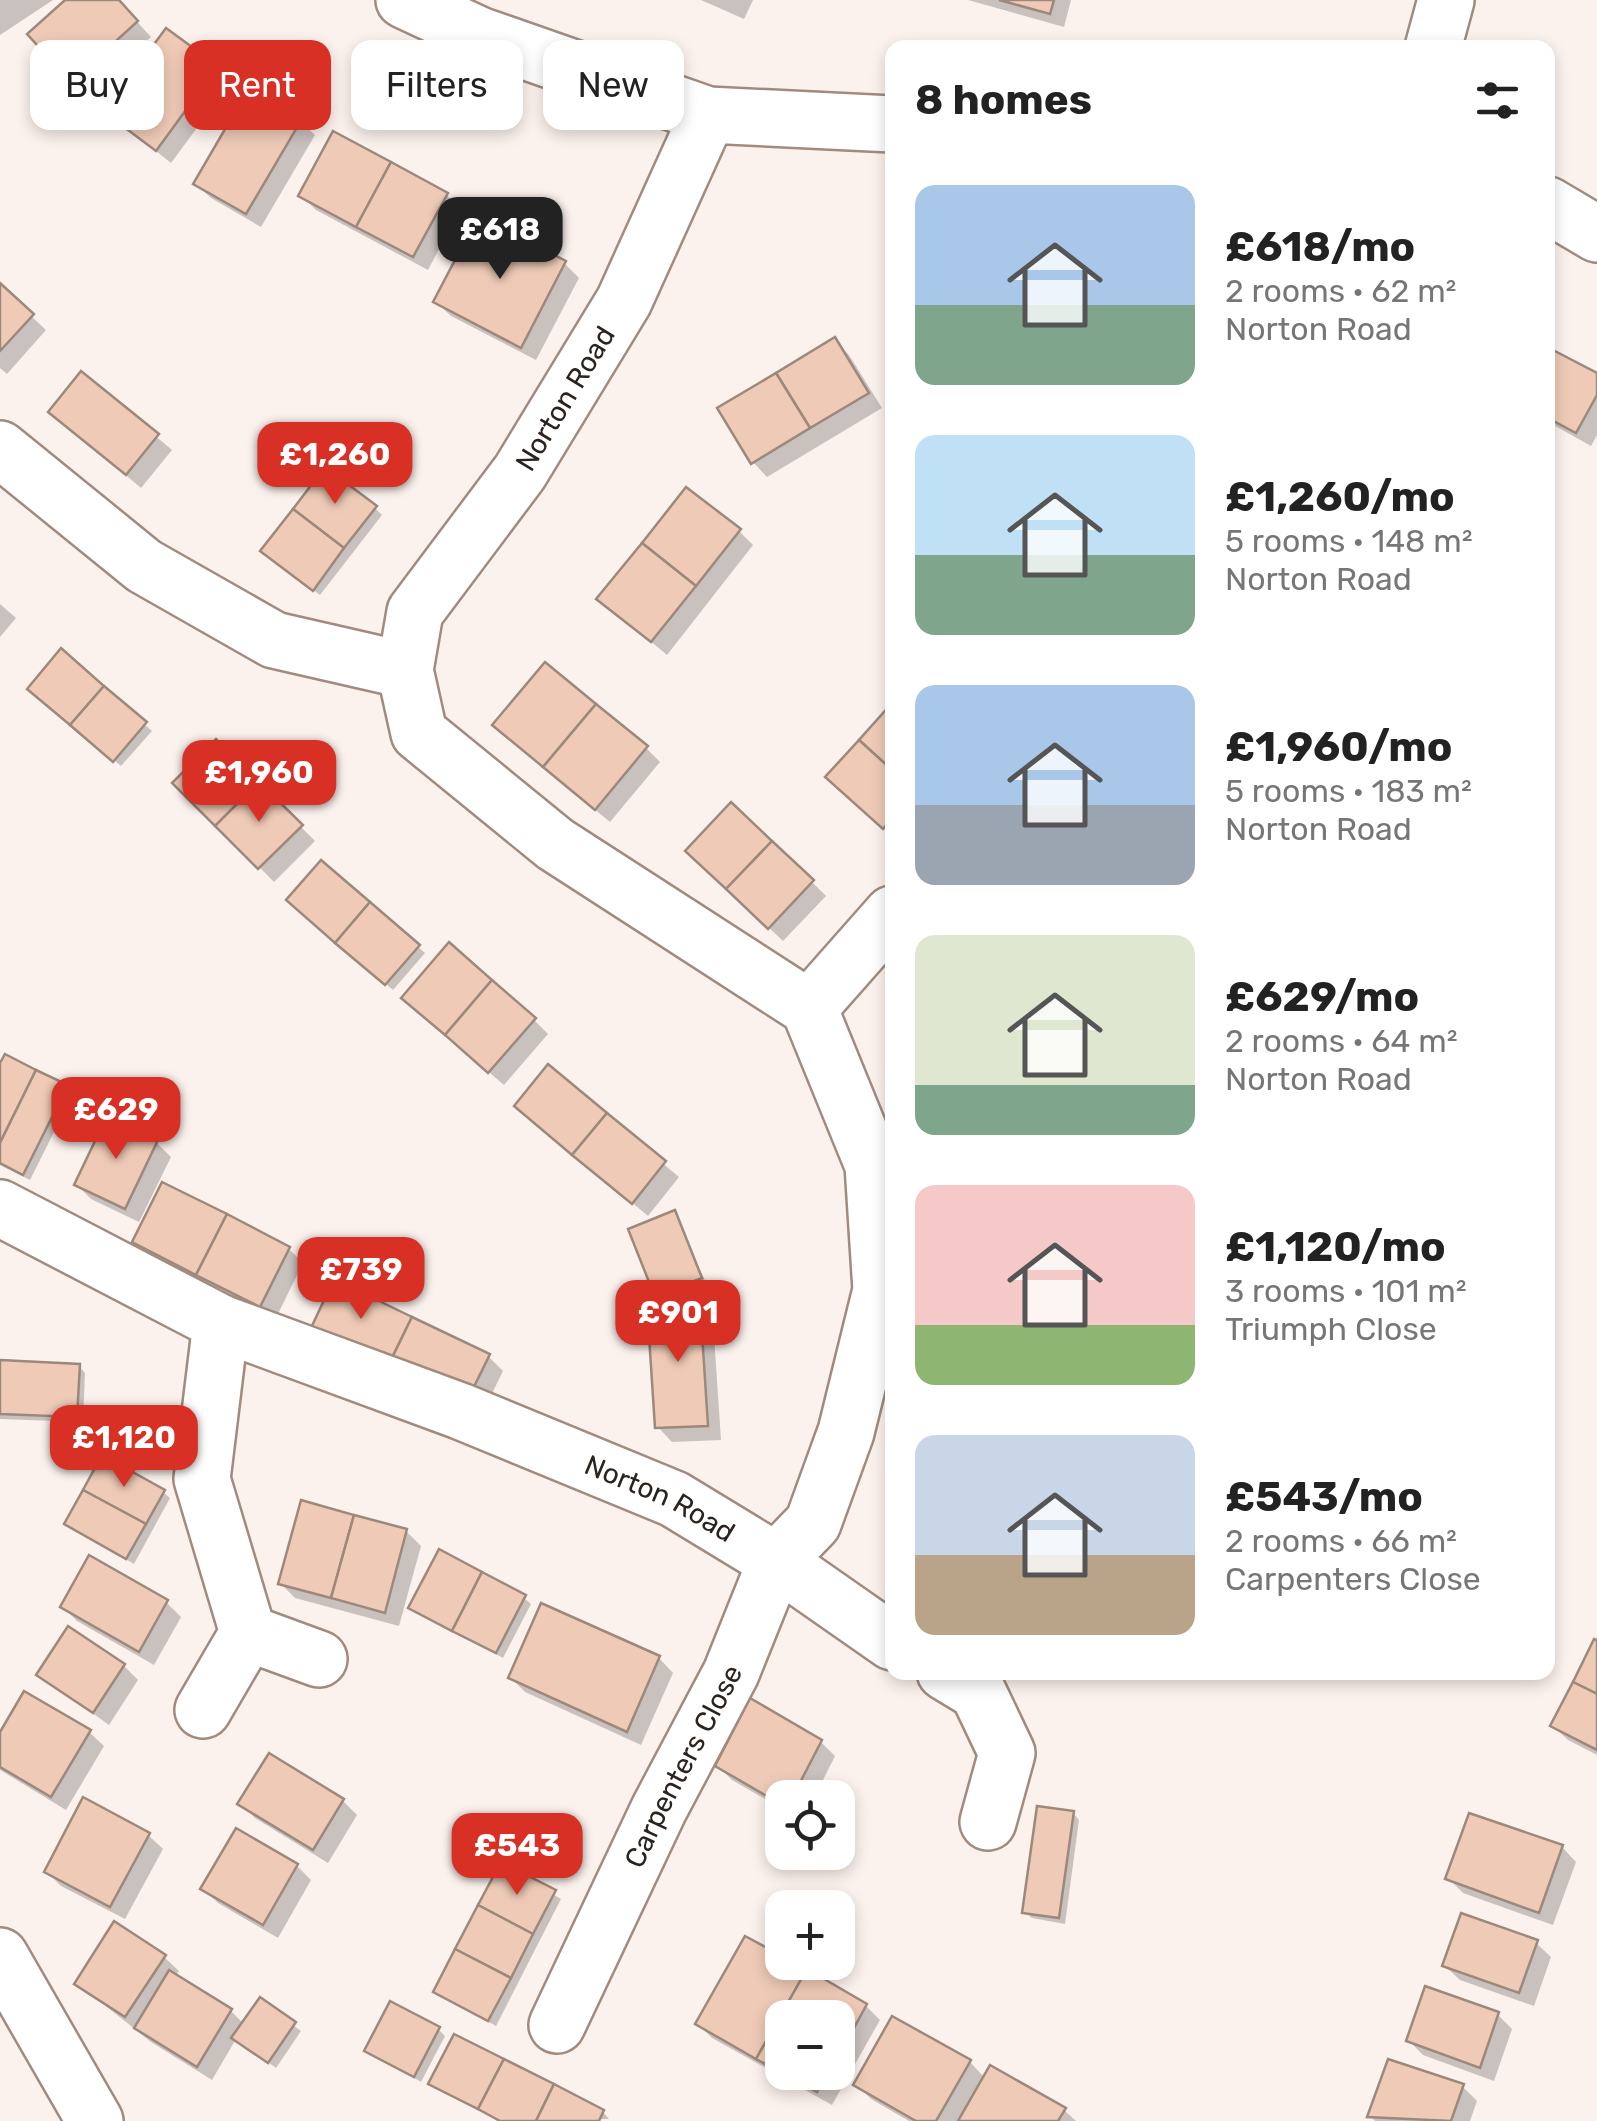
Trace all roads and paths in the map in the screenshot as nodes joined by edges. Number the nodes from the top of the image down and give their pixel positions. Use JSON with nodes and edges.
{"nodes":[{"id":1,"x":404,"y":0,"type":"edge"},
{"id":2,"x":1446,"y":0,"type":"edge"},
{"id":3,"x":1434,"y":40,"type":"edge"},
{"id":4,"x":708,"y":115,"type":"junction"},
{"id":5,"x":885,"y":124,"type":"edge"},
{"id":6,"x":1555,"y":209,"type":"edge"},
{"id":7,"x":1597,"y":234,"type":"edge"},
{"id":8,"x":0,"y":449,"type":"edge"},
{"id":9,"x":405,"y":670,"type":"junction"},
{"id":10,"x":885,"y":922,"type":"edge"},
{"id":11,"x":809,"y":1008,"type":"junction"},
{"id":12,"x":0,"y":1208,"type":"edge"},
{"id":13,"x":221,"y":1323,"type":"junction"},
{"id":14,"x":776,"y":1561,"type":"junction"},
{"id":15,"x":248,"y":1633,"type":"junction"},
{"id":16,"x":885,"y":1637,"type":"edge"},
{"id":17,"x":319,"y":1659,"type":"dead end"},
{"id":18,"x":958,"y":1680,"type":"edge"},
{"id":19,"x":203,"y":1710,"type":"dead end"},
{"id":20,"x":988,"y":1822,"type":"dead end"},
{"id":21,"x":0,"y":1956,"type":"edge"},
{"id":22,"x":557,"y":2025,"type":"dead end"},
{"id":23,"x":96,"y":2121,"type":"edge"}],
"edges":[{"from":1,"to":4,"type":"street"},
{"from":2,"to":3,"type":"street"},
{"from":4,"to":5,"type":"street"},
{"from":4,"to":9,"type":"street","name":"Norton Road"},
{"from":6,"to":7,"type":"street"},
{"from":8,"to":9,"type":"street"},
{"from":9,"to":11,"type":"street","name":"Norton Road"},
{"from":10,"to":11,"type":"street"},
{"from":11,"to":14,"type":"street"},
{"from":12,"to":13,"type":"street","name":"Norton Road"},
{"from":13,"to":14,"type":"street","name":"Norton Road"},
{"from":13,"to":15,"type":"street"},
{"from":14,"to":16,"type":"street","name":"Norton Road"},
{"from":14,"to":22,"type":"street","name":"Carpenters Close"},
{"from":15,"to":17,"type":"street"},
{"from":15,"to":19,"type":"street"},
{"from":18,"to":20,"type":"street"},
{"from":21,"to":23,"type":"street"}]}
